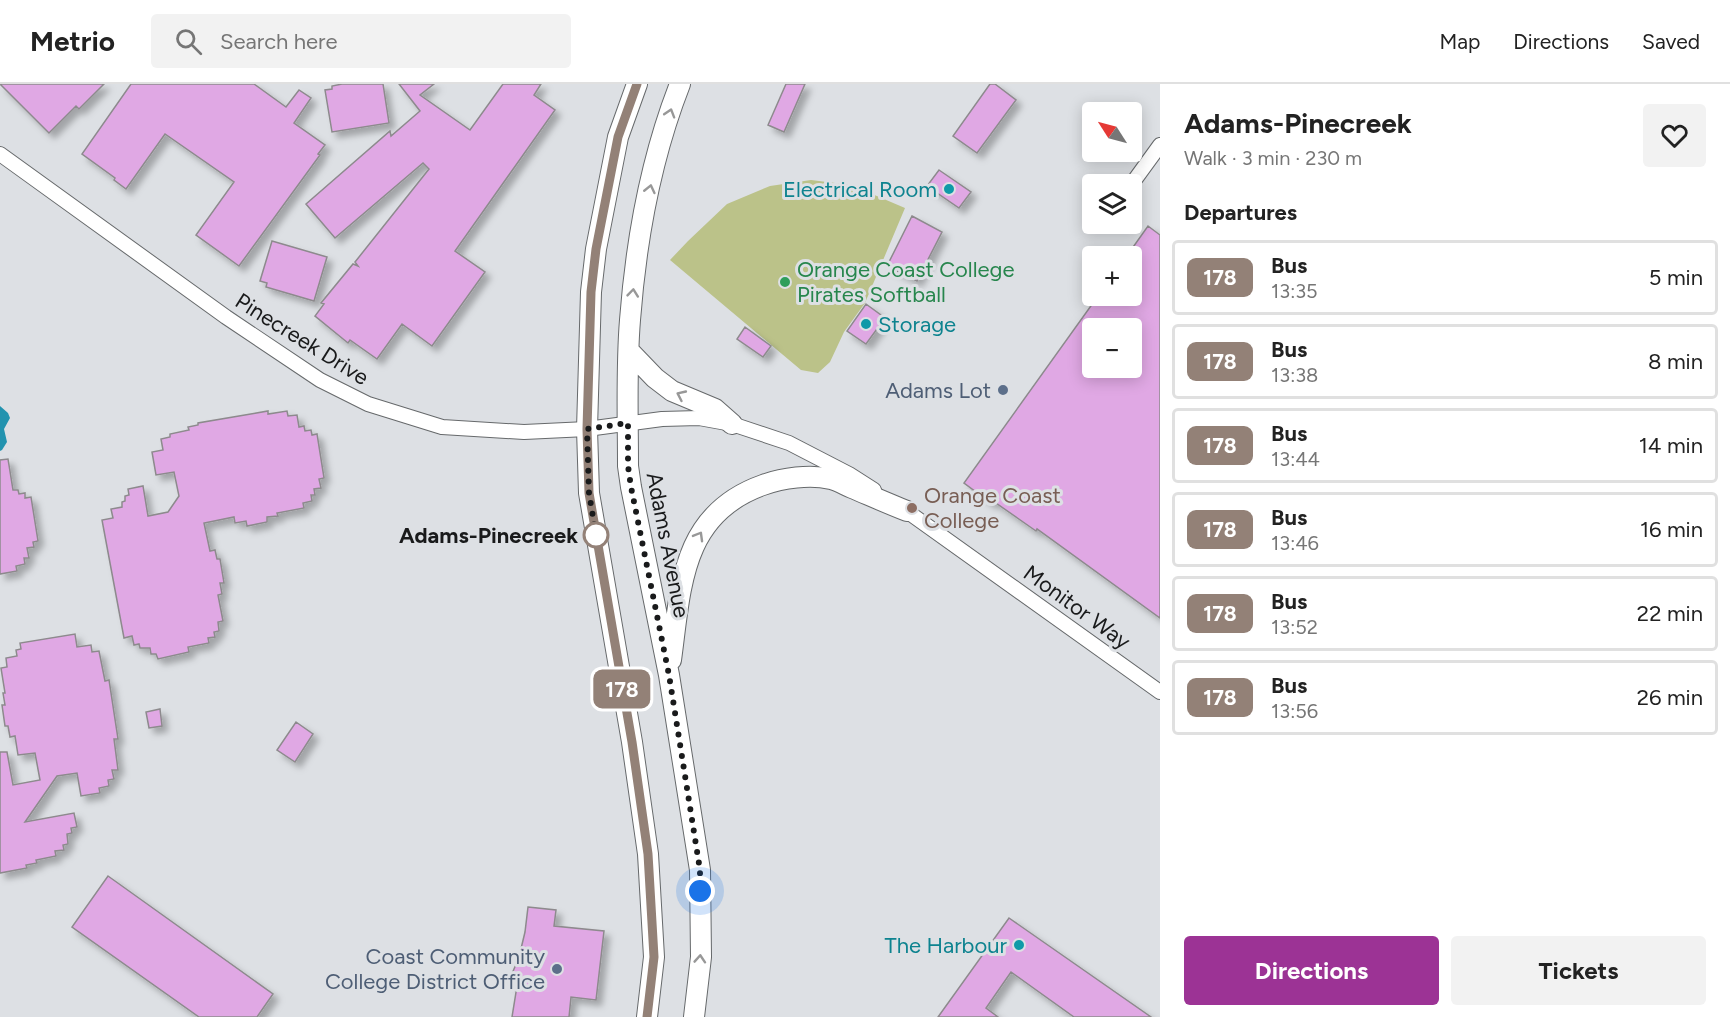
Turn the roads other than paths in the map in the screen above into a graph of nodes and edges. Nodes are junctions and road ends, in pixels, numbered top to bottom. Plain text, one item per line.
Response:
1 (637, 84) edge
2 (680, 84) edge
3 (1160, 145) edge
4 (0, 154) edge
5 (1139, 174) edge
6 (629, 351) junction
7 (628, 423) junction
8 (732, 424) junction
9 (587, 429) junction
10 (908, 511) junction
11 (669, 675) junction
12 (1160, 692) edge
13 (647, 1017) edge
14 (694, 1017) edge

1 - 9 main road
6 -> 2 main road, Adams Avenue
3 - 5 street
4 - 9 street, Pinecreek Drive
6 - 7 main road, Adams Avenue
8 -> 6 main road
7 - 8 street, Pinecreek Drive
7 - 9 street, Pinecreek Drive
7 - 11 main road, Adams Avenue
8 - 10 street, Monitor Way
9 - 13 main road
11 -> 10 main road
10 - 12 street, Monitor Way
14 -> 11 main road, Adams Avenue

